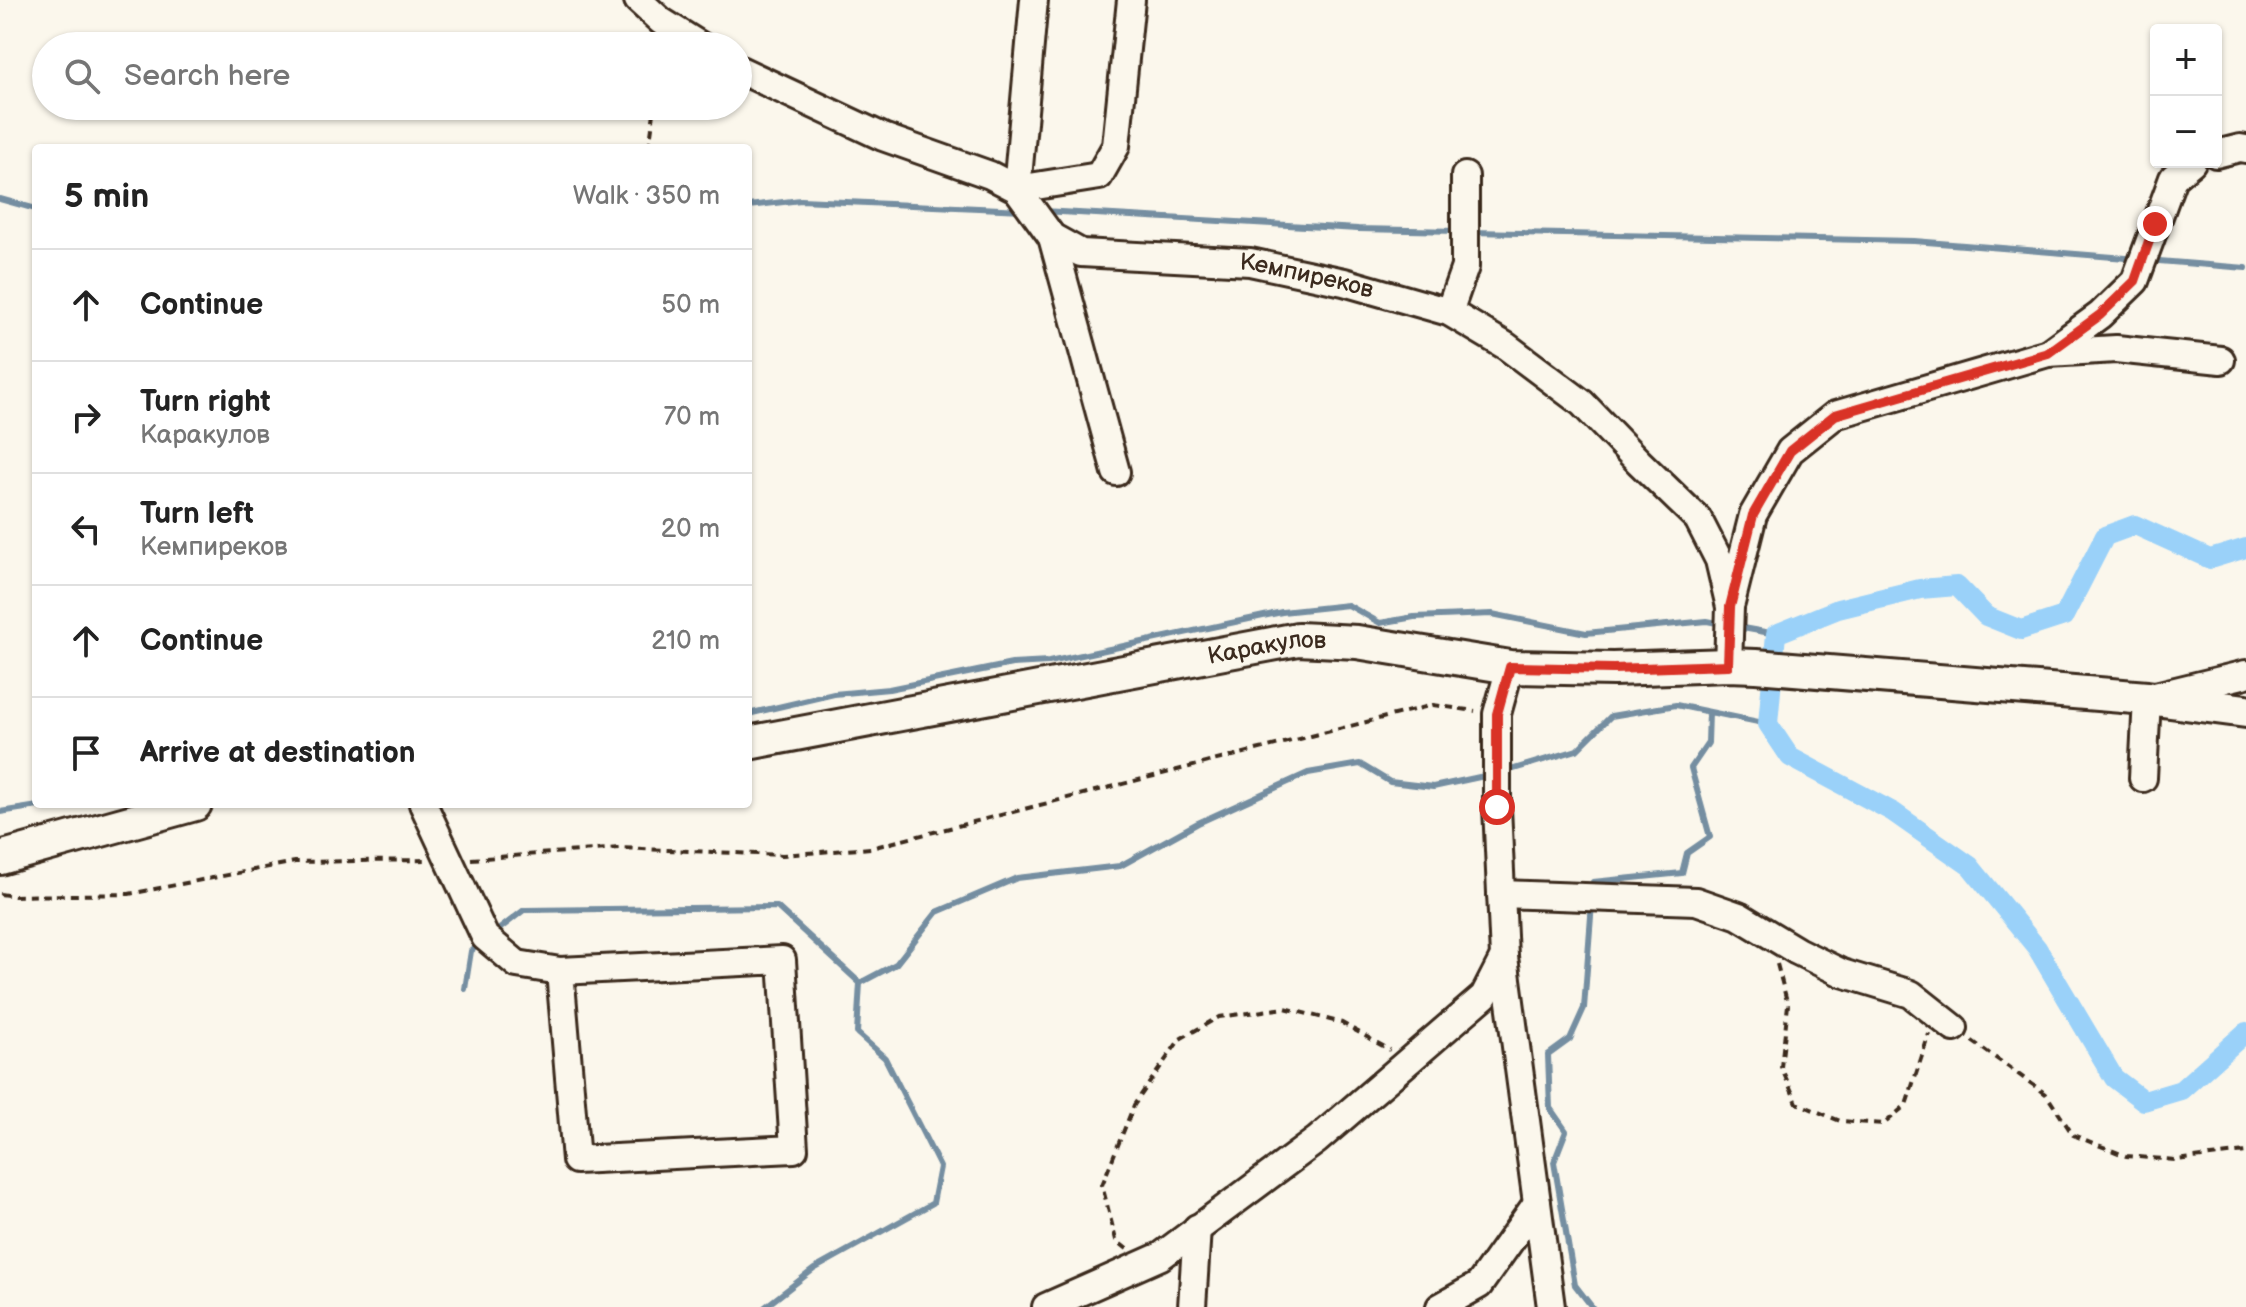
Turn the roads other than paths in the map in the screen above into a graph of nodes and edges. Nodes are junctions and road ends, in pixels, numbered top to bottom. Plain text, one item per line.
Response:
1 (638, 0) edge
2 (1034, 0) edge
3 (1131, 0) edge
4 (679, 32) edge
5 (752, 76) edge
6 (2246, 149) edge
7 (2222, 152) edge
8 (2185, 168) edge
9 (1465, 176) dead end
10 (1020, 193) junction
11 (1048, 231) junction
12 (1449, 312) junction
13 (2048, 353) junction
14 (2221, 360) dead end
15 (1116, 472) dead end
16 (1730, 607) junction
17 (1742, 665) junction
18 (1510, 667) junction
19 (2246, 674) edge
20 (2147, 698) junction
21 (2246, 711) edge
22 (752, 742) edge
23 (2143, 778) dead end
24 (181, 808) edge
25 (425, 808) edge
26 (0, 858) edge
27 (1501, 894) junction
28 (1504, 957) junction
29 (560, 971) junction
30 (1945, 1021) road end
31 (1537, 1203) junction
32 (1197, 1228) junction
33 (1046, 1307) edge
34 (1192, 1307) edge
35 (1440, 1307) edge
36 (1551, 1307) edge

1 - 4 street
2 - 10 street
3 - 10 street
5 - 10 street
6 - 7 street
8 - 13 street
9 - 12 street
10 - 11 street
11 - 12 street, Кемпиреков
11 - 15 street
12 - 16 street, Кемпиреков
13 - 14 street
13 - 16 street
16 - 17 street, Кемпиреков
17 - 18 main road, Каракулов
17 - 20 main road, Каракулов
18 - 22 main road, Каракулов
18 - 27 street
19 - 20 street
20 - 21 main road, Каракулов
20 - 23 street
24 - 26 main road
25 - 29 street
27 - 28 street
27 - 30 street
28 - 31 street
28 - 32 street
29 - 29 street
31 - 35 street
31 - 36 street
32 - 33 street
32 - 34 street

